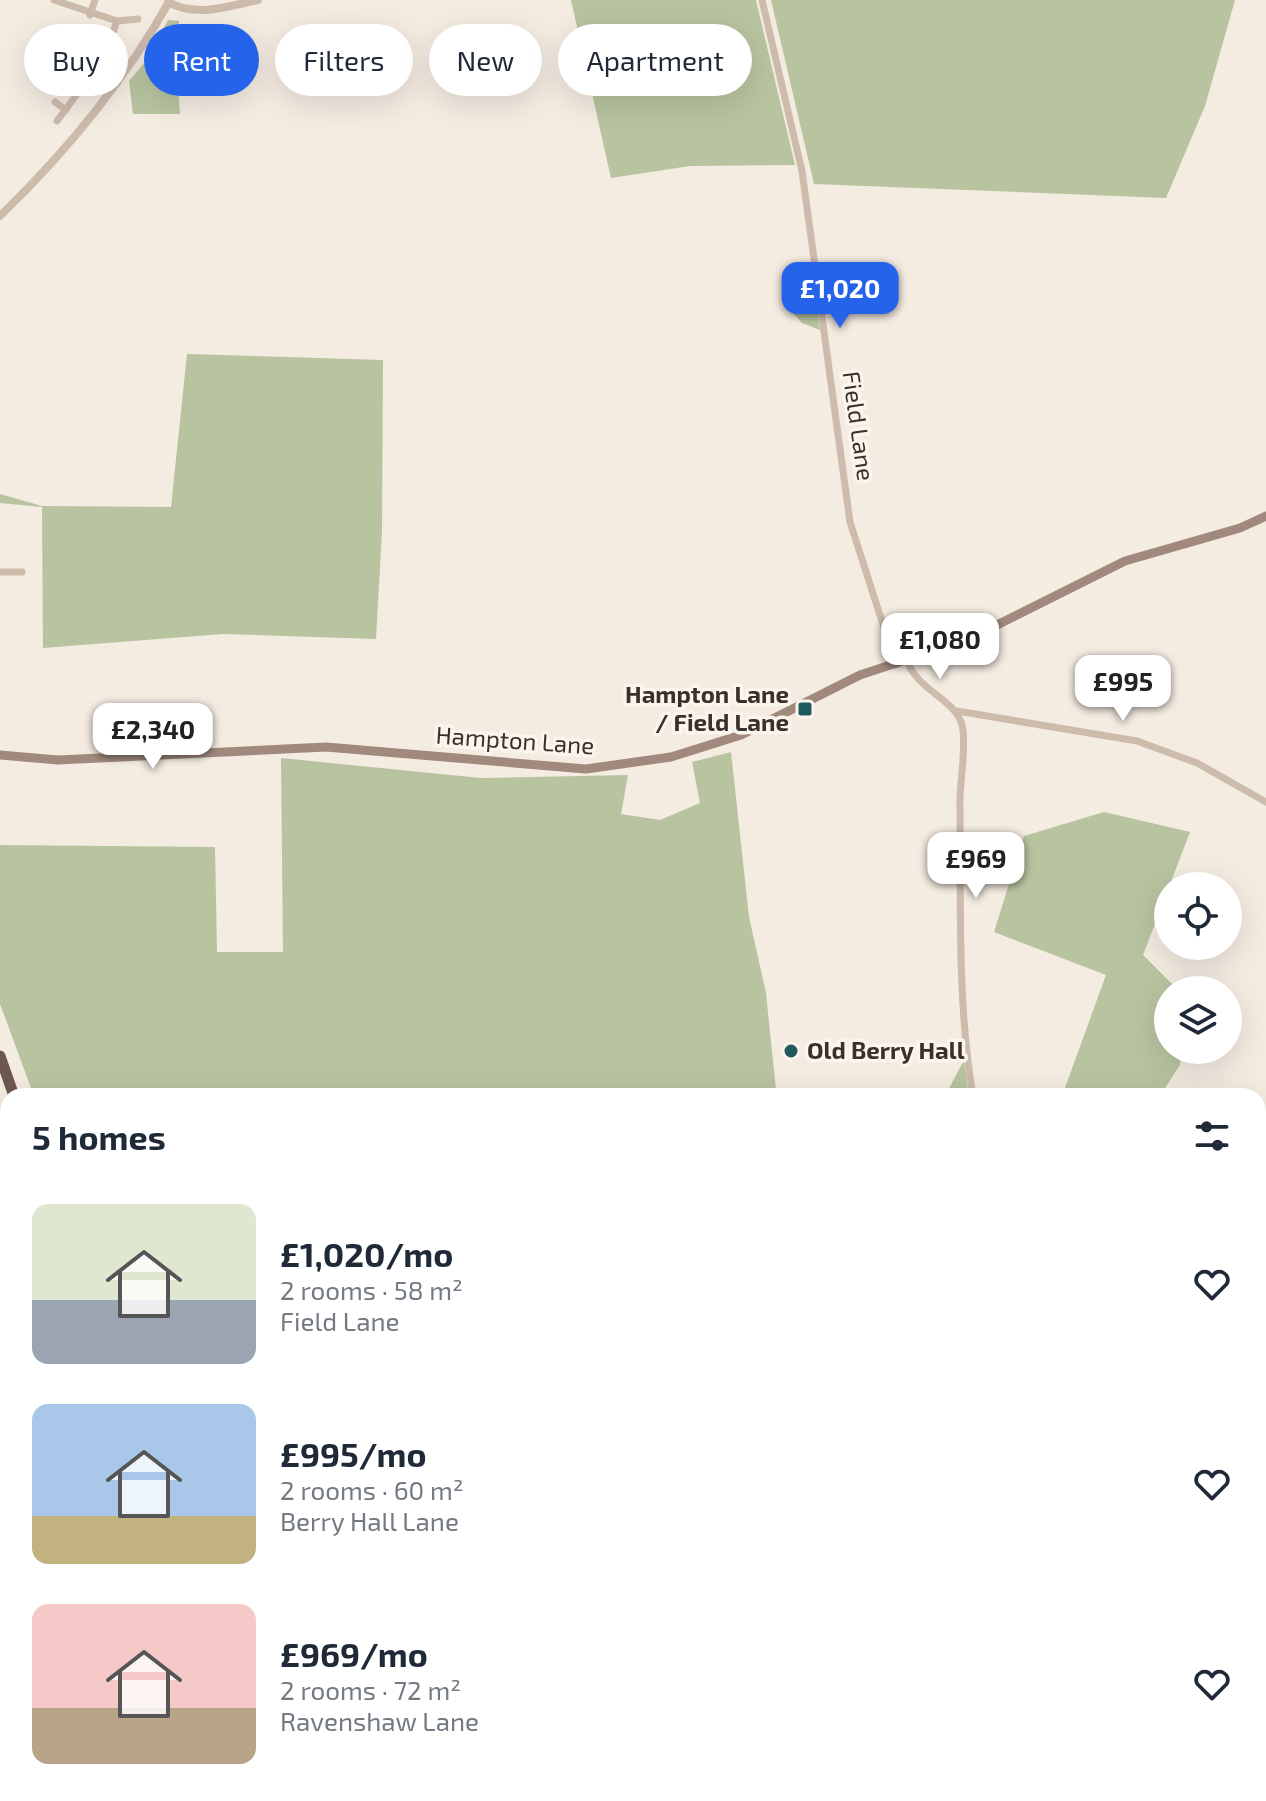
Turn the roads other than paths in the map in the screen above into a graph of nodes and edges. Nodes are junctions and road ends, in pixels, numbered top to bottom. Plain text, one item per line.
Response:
1 (54, 0) edge
2 (95, 0) edge
3 (258, 0) edge
4 (762, 0) edge
5 (169, 1) edge
6 (90, 15) junction
7 (138, 19) dead end
8 (117, 21) junction
9 (55, 102) dead end
10 (66, 110) junction
11 (57, 121) dead end
12 (0, 216) edge
13 (1266, 516) edge
14 (0, 572) edge
15 (22, 572) dead end
16 (907, 661) junction
17 (896, 665) junction
18 (957, 711) junction
19 (0, 755) edge
20 (1266, 802) edge
21 (0, 1056) edge
22 (11, 1088) edge
23 (972, 1088) edge

1 - 6 street
2 - 6 street
3 - 5 street
4 - 17 street, Field Lane
5 - 12 street
6 - 8 street
7 - 8 street
8 - 10 street
9 - 10 street
10 - 11 street
13 - 16 main road, Hampton Lane
14 - 15 street
16 - 17 main road, Hampton Lane
16 - 18 street
17 - 19 main road, Hampton Lane
18 - 20 street
18 - 23 street
21 - 22 highway

